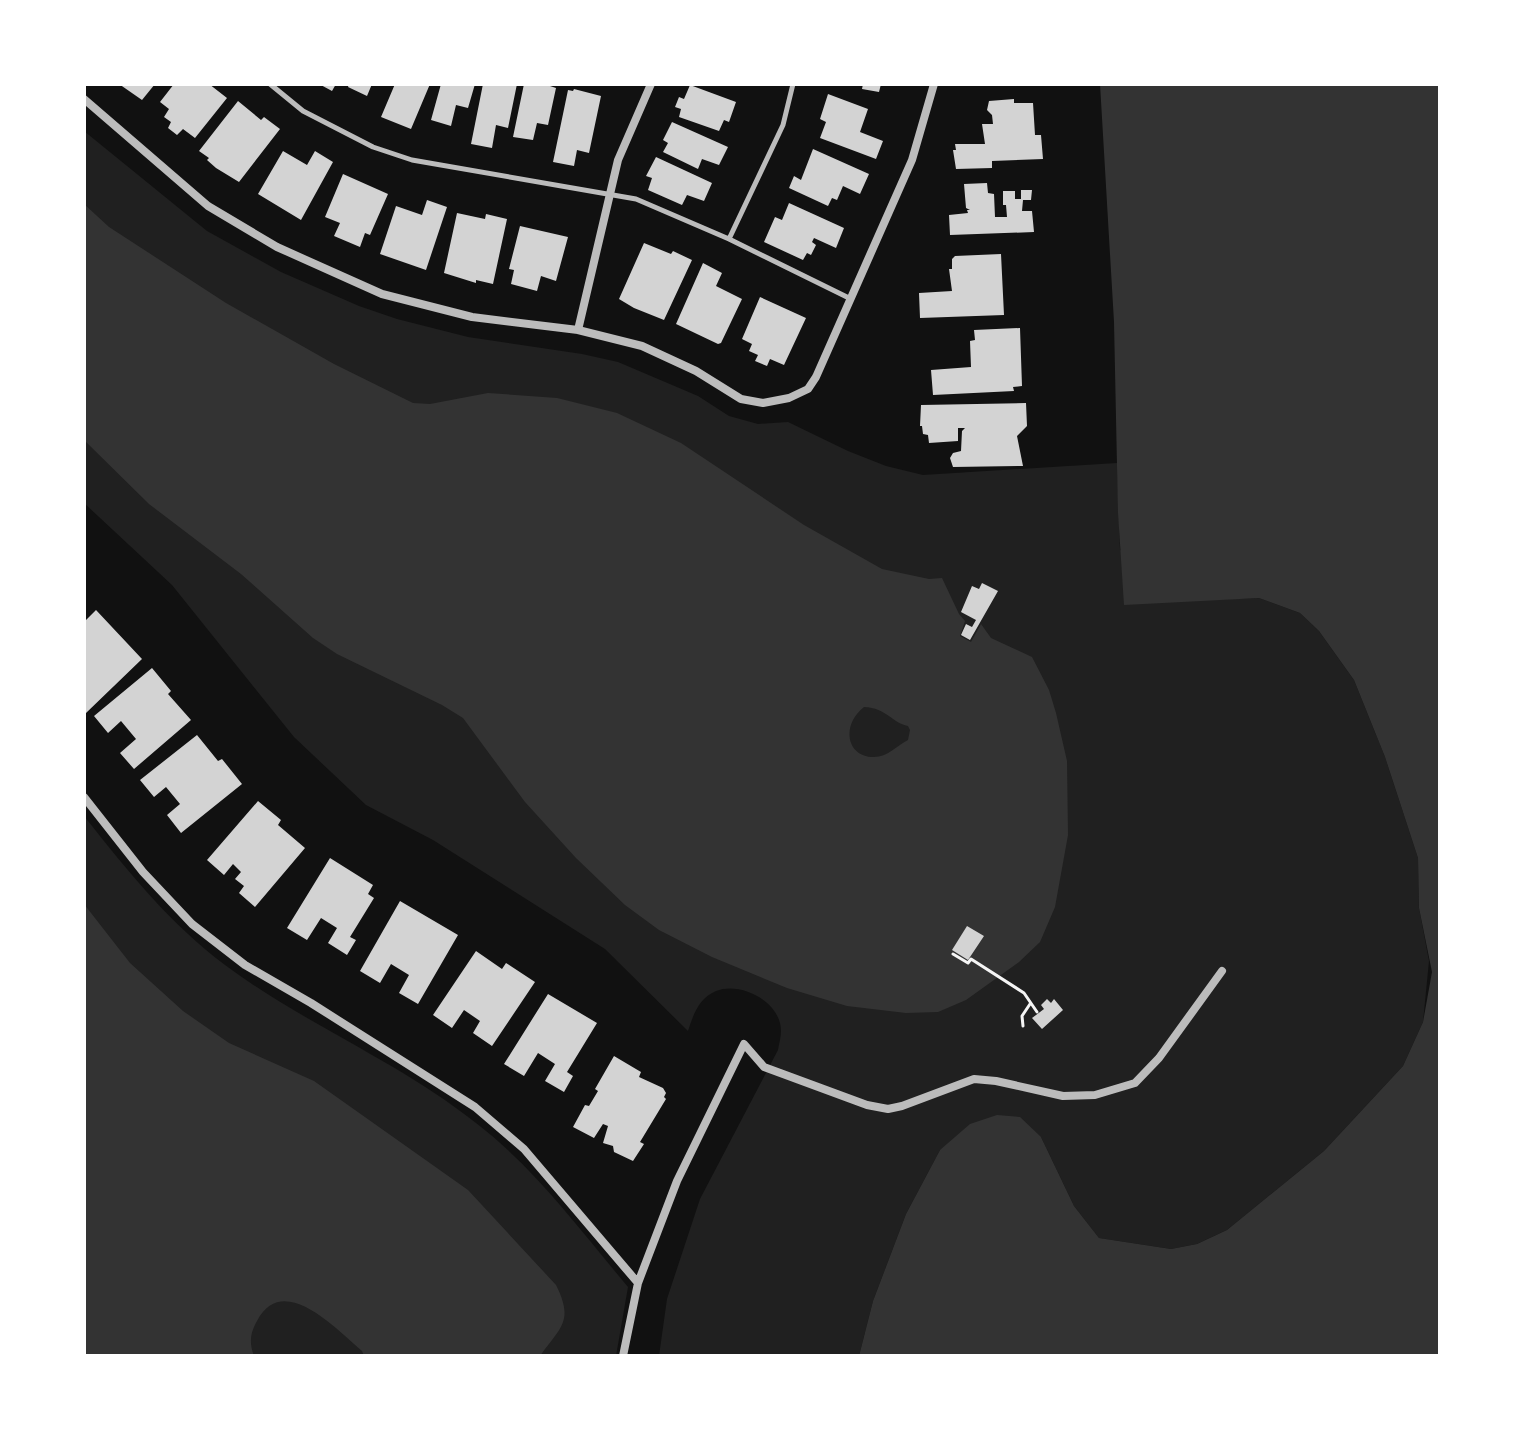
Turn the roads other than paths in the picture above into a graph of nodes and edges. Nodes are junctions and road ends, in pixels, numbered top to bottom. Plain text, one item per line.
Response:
1 (270, 84) edge
2 (651, 84) edge
3 (793, 84) edge
4 (934, 84) edge
5 (84, 99) edge
6 (611, 194) junction
7 (729, 239) junction
8 (851, 299) junction
9 (578, 330) junction
10 (84, 797) edge
11 (1222, 971) dead end
12 (638, 1283) junction
13 (623, 1356) edge

1 - 6 lane
2 - 6 street
3 - 7 lane
4 - 8 street
5 - 9 street
6 - 7 lane
6 - 9 street
7 - 8 lane
8 - 9 street
10 - 12 street
11 - 12 street
12 - 13 street

